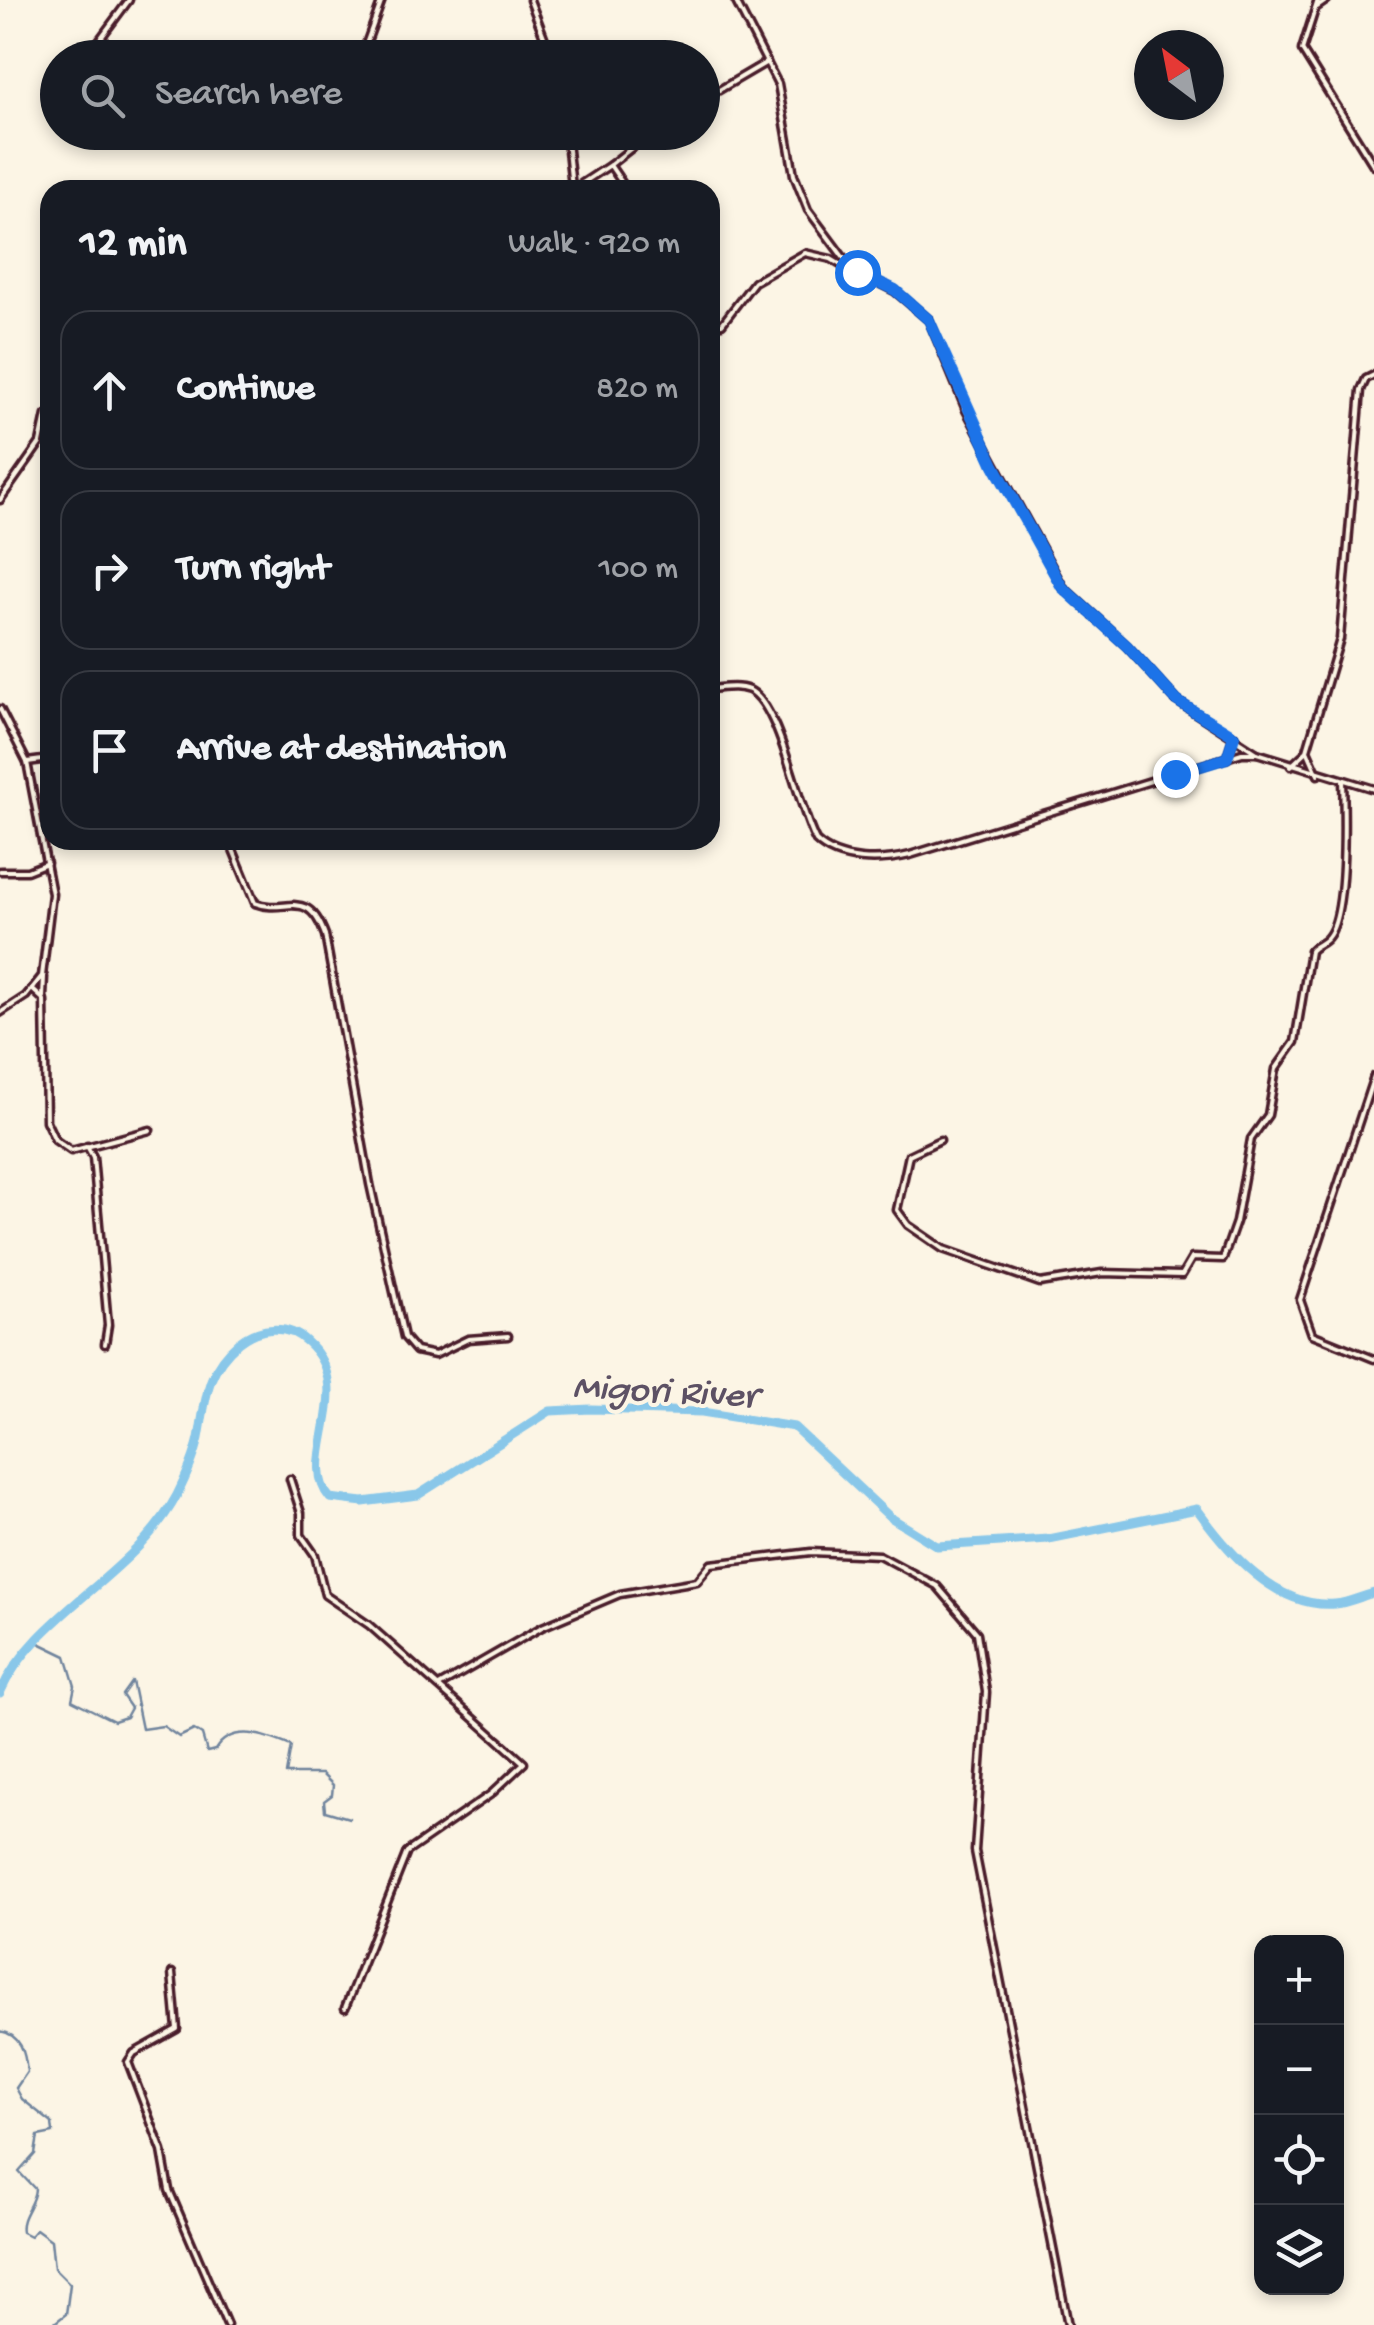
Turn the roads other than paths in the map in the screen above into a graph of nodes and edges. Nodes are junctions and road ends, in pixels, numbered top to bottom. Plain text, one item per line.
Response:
1 (129, 0) edge
2 (382, 0) edge
3 (530, 0) edge
4 (734, 0) edge
5 (1318, 0) edge
6 (1327, 0) edge
7 (1318, 8) junction
8 (99, 40) edge
9 (367, 40) edge
10 (545, 40) edge
11 (767, 62) junction
12 (720, 89) edge
13 (568, 150) edge
14 (629, 150) edge
15 (610, 165) junction
16 (1374, 166) edge
17 (571, 180) edge
18 (587, 180) edge
19 (620, 180) edge
20 (864, 276) junction
21 (720, 324) edge
22 (1374, 375) edge
23 (40, 443) edge
24 (0, 500) edge
25 (720, 689) edge
26 (0, 710) edge
27 (1234, 736) junction
28 (1307, 750) junction
29 (1257, 753) junction
30 (1227, 758) junction
31 (40, 760) edge
32 (26, 762) junction
33 (1291, 766) junction
34 (1318, 775) junction
35 (1343, 780) junction
36 (1374, 789) edge
37 (40, 829) edge
38 (44, 850) edge
39 (233, 850) edge
40 (47, 863) junction
41 (0, 871) edge
42 (43, 974) junction
43 (32, 990) junction
44 (43, 996) junction
45 (0, 1013) edge
46 (1374, 1076) edge
47 (150, 1130) dead end
48 (940, 1140) dead end
49 (88, 1146) junction
50 (508, 1336) dead end
51 (105, 1344) dead end
52 (1374, 1359) edge
53 (290, 1479) dead end
54 (439, 1686) junction
55 (172, 1974) dead end
56 (345, 2008) dead end
57 (227, 2325) edge
58 (1068, 2325) edge

1 - 8 street
2 - 9 street
3 - 10 street
4 - 11 street
5 - 7 street
6 - 7 street
7 - 16 street
11 - 12 street
11 - 20 street
13 - 17 street
14 - 15 street
15 - 18 street
15 - 19 street
20 - 21 street
20 - 27 street
22 - 28 street
23 - 24 street
25 - 30 street
26 - 32 street
27 - 29 street
27 - 30 street
28 - 33 street
28 - 34 street
29 - 30 street
29 - 33 street
31 - 32 street
32 - 37 street
33 - 34 street
34 - 35 street
35 - 36 street
35 - 48 street
38 - 40 street
39 - 50 street
40 - 41 street
40 - 42 street
42 - 43 street
42 - 44 street
43 - 44 street
43 - 45 street
44 - 49 street
46 - 52 street
47 - 49 street
49 - 51 street
53 - 54 street
54 - 56 street
54 - 58 street
55 - 57 street

